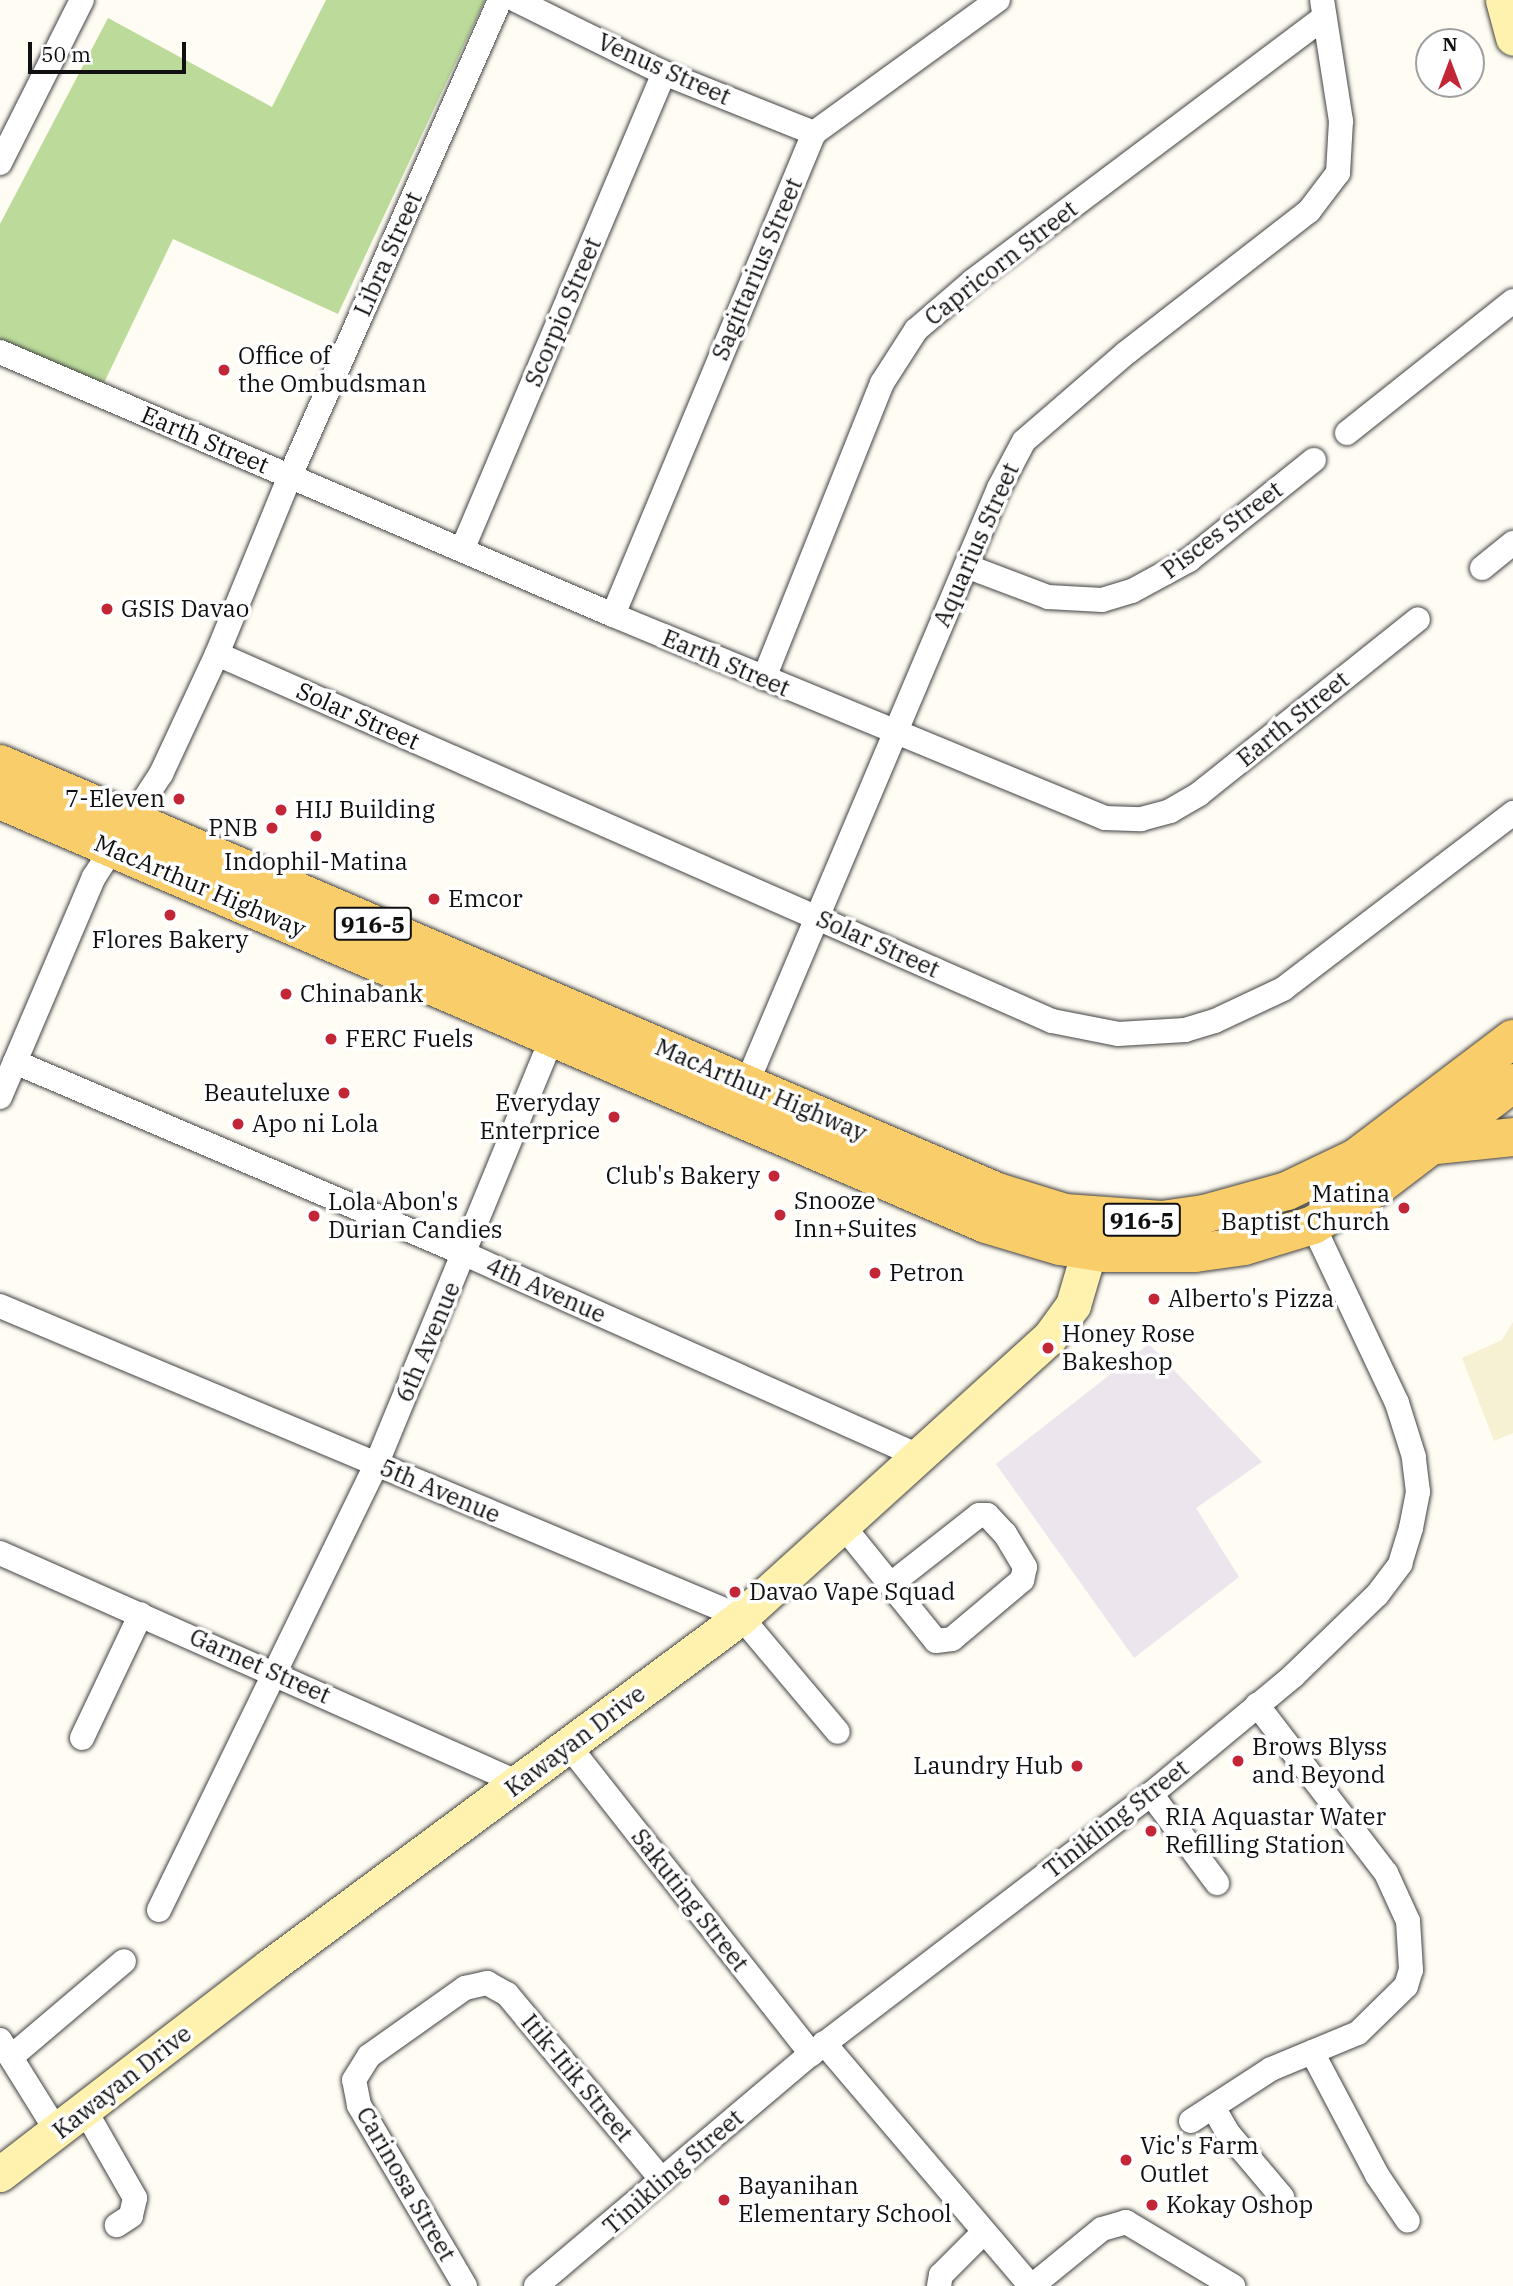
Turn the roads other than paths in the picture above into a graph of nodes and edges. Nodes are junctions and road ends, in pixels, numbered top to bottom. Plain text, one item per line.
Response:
1 (82, 0) edge
2 (500, 0) edge
3 (516, 0) edge
4 (998, 0) edge
5 (1503, 0) edge
6 (1323, 8) edge
7 (1513, 37) edge
8 (664, 73) junction
9 (814, 133) junction
10 (0, 163) edge
11 (1513, 301) edge
12 (0, 352) edge
13 (1348, 433) dead end
14 (1314, 460) dead end
15 (290, 476) junction
16 (1513, 543) edge
17 (462, 550) junction
18 (966, 566) junction
19 (1482, 568) dead end
20 (613, 615) junction
21 (1418, 619) dead end
22 (217, 654) junction
23 (764, 678) junction
24 (896, 733) junction
25 (0, 764) edge
26 (0, 800) edge
27 (1513, 813) edge
28 (123, 835) junction
29 (819, 918) junction
30 (558, 1022) junction
31 (1513, 1040) edge
32 (15, 1062) junction
33 (1513, 1083) edge
34 (0, 1097) edge
35 (739, 1100) junction
36 (1513, 1137) edge
37 (1433, 1145) junction
38 (1313, 1225) junction
39 (1089, 1251) junction
40 (465, 1254) junction
41 (0, 1306) edge
42 (921, 1457) junction
43 (376, 1465) junction
44 (844, 1527) junction
45 (0, 1553) edge
46 (891, 1584) junction
47 (141, 1614) junction
48 (741, 1617) junction
49 (276, 1672) junction
50 (1256, 1705) junction
51 (838, 1732) dead end
52 (82, 1738) dead end
53 (569, 1746) junction
54 (519, 1783) junction
55 (1151, 1794) junction
56 (1217, 1883) dead end
57 (159, 1910) dead end
58 (124, 1961) dead end
59 (5, 2048) edge
60 (817, 2049) junction
61 (1312, 2052) junction
62 (354, 2080) joint
63 (1213, 2107) junction
64 (86, 2112) junction
65 (1191, 2121) dead end
66 (58, 2133) junction
67 (0, 2175) edge
68 (662, 2180) junction
69 (1282, 2197) dead end
70 (1408, 2221) dead end
71 (117, 2225) dead end
72 (984, 2234) junction
73 (466, 2286) edge
74 (536, 2286) edge
75 (939, 2286) edge
76 (1032, 2286) edge
77 (1233, 2286) edge

1 - 10 street
2 - 15 street, Libra Street
3 - 8 street, Venus Street
4 - 9 street
5 - 7 street
6 - 18 street, Aquarius Street
6 - 23 street, Capricorn Street
8 - 9 street, Venus Street
8 - 17 street, Scorpio Street
9 - 20 street, Sagittarius Street
11 - 13 street
12 - 15 street, Earth Street
14 - 18 street, Pisces Street
15 - 17 street, Earth Street
15 - 22 street, Libra Street
16 - 19 street
17 - 20 street, Earth Street
18 - 24 street, Aquarius Street
20 - 23 street, Earth Street
21 - 24 street, Earth Street
22 - 28 street, Libra Street
22 - 29 street, Solar Street
23 - 24 street, Earth Street
24 - 29 street, Aquarius Street
25 - 28 main road, MacArthur Highway / 916-5
26 - 28 main road, MacArthur Highway / 916-5
27 - 29 street, Solar Street
28 - 30 main road, MacArthur Highway / 916-5
28 - 32 street, Libra Street
29 - 35 street, Aquarius Street
30 - 35 main road, MacArthur Highway / 916-5
30 - 40 street, 6th Avenue
31 - 35 main road, MacArthur Highway / 916-5
32 - 34 street, Libra Street
32 - 40 street, 4th Avenue
33 - 37 main road, MacArthur Highway / 916-5
35 - 39 main road, MacArthur Highway / 916-5
36 - 37 main road
37 - 38 main road, MacArthur Highway / 916-5
38 - 39 main road, MacArthur Highway / 916-5
38 - 50 street, Tinikling Street
39 - 42 street, Kawayan Drive
40 - 42 street, 4th Avenue
40 - 43 street, 6th Avenue
41 - 43 street, 5th Avenue
42 - 44 street, Kawayan Drive
43 - 48 street, 5th Avenue
43 - 49 street, 6th Avenue
44 - 46 street
44 - 48 street, Kawayan Drive
45 - 47 street, Garnet Street
46 - 46 street
47 - 49 street, Garnet Street
47 - 52 street
48 - 51 street, 5th Avenue
48 - 53 street, Kawayan Drive
49 - 54 street, Garnet Street
49 - 57 street, 6th Avenue
50 - 55 street, Tinikling Street
50 - 61 street
53 - 54 street, Kawayan Drive
53 - 60 street, Sakuting Street
54 - 64 street, Kawayan Drive
55 - 56 street
55 - 60 street, Tinikling Street
58 - 59 street
59 - 66 street
60 - 68 street, Tinikling Street
60 - 72 street, Sakuting Street
61 - 63 street
61 - 70 street
62 - 68 street, Itik-Itik Street
62 - 73 street, Carinosa Street
63 - 65 street
63 - 69 street
64 - 66 street, Kawayan Drive
64 - 71 street
66 - 67 street, Kawayan Drive
68 - 74 street, Tinikling Street
72 - 75 street
72 - 76 street, Sakuting Street
76 - 77 street

